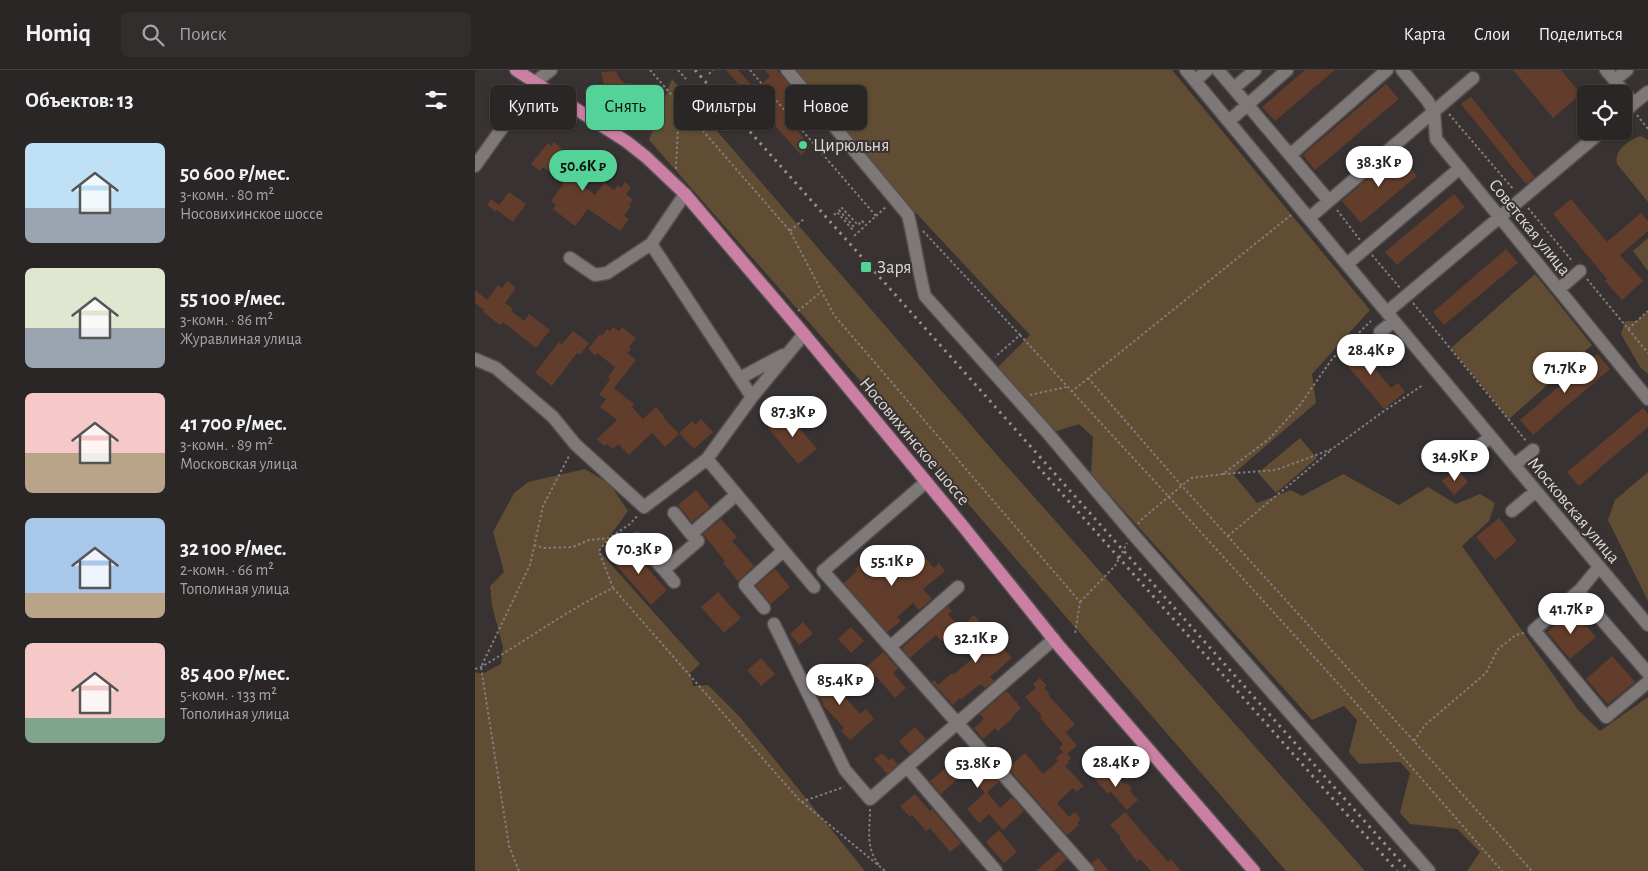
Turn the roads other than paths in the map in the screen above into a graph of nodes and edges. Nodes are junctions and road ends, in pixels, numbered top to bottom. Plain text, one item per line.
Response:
1 (516, 70) edge
2 (551, 70) edge
3 (787, 70) edge
4 (1186, 70) edge
5 (1207, 70) edge
6 (1218, 70) edge
7 (1255, 70) edge
8 (1287, 70) edge
9 (1402, 70) edge
10 (1606, 70) edge
11 (1627, 70) edge
12 (1383, 71) edge
13 (1473, 78) dead end
14 (1615, 80) junction
15 (1195, 81) junction
16 (535, 82) junction
17 (1619, 85) edge
18 (1233, 88) junction
19 (1648, 92) edge
20 (1247, 104) junction
21 (1632, 105) edge
22 (1434, 111) junction
23 (1229, 121) junction
24 (1591, 140) edge
25 (1290, 155) junction
26 (475, 166) edge
27 (1460, 168) junction
28 (685, 194) junction
29 (1329, 200) junction
30 (1304, 213) junction
31 (1499, 217) junction
32 (651, 244) junction
33 (570, 258) dead end
34 (1347, 264) junction
35 (1580, 271) dead end
36 (1559, 289) junction
37 (1390, 317) junction
38 (1380, 332) dead end
39 (804, 334) junction
40 (790, 351) junction
41 (475, 358) edge
42 (740, 378) junction
43 (752, 397) junction
44 (1648, 398) edge
45 (1490, 436) junction
46 (1533, 450) road end
47 (1465, 458) dead end
48 (707, 459) junction
49 (1514, 465) junction
50 (926, 482) junction
51 (1536, 491) junction
52 (736, 495) junction
53 (1512, 511) dead end
54 (674, 513) dead end
55 (691, 534) junction
56 (637, 540) dead end
57 (783, 551) junction
58 (1599, 567) junction
59 (663, 570) junction
60 (674, 582) dead end
61 (814, 587) dead end
62 (957, 587) dead end
63 (1579, 590) junction
64 (764, 608) dead end
65 (774, 624) dead end
66 (1648, 625) edge
67 (1054, 640) junction
68 (890, 647) junction
69 (1648, 673) edge
70 (1648, 682) edge
71 (957, 723) junction
72 (907, 767) junction
73 (996, 871) edge
74 (1088, 871) edge
75 (1254, 871) edge
76 (1429, 871) edge

1 - 16 main road, Носовихинское шоссе
2 - 16 street
3 - 76 street
4 - 15 street, Московская улица
5 - 15 street
6 - 18 street
7 - 18 street
8 - 20 street
9 - 22 street
10 - 14 street
11 - 14 street
12 - 25 street
13 - 22 street
14 - 17 street
15 - 23 street, Московская улица
16 - 26 street
16 - 28 main road, Носовихинское шоссе
18 - 20 street
19 - 21 street
20 - 23 street
20 - 25 street
22 - 27 street, Советская улица
22 - 29 street
23 - 30 street, Московская улица
24 - 31 street
25 - 29 street
27 - 31 street, Советская улица
27 - 34 street
28 - 32 street
28 - 39 main road, Носовихинское шоссе
29 - 30 street
30 - 34 street, Московская улица
31 - 36 street, Советская улица
31 - 37 street
32 - 33 street
32 - 42 street
34 - 37 street, Московская улица
35 - 36 street
36 - 44 street, Советская улица
37 - 38 street
37 - 45 street, Московская улица
39 - 40 street
39 - 50 main road, Носовихинское шоссе
40 - 42 street
40 - 43 street
41 - 48 street
42 - 43 street
43 - 48 street
45 - 47 street
45 - 49 street, Московская улица
46 - 49 street
48 - 52 street
49 - 51 street, Московская улица
50 - 67 main road, Носовихинское шоссе
50 - 68 street
51 - 53 street
51 - 58 street, Московская улица
52 - 55 street
52 - 57 street
54 - 55 street
55 - 59 street
56 - 59 street
57 - 61 street
57 - 64 street
58 - 63 street
58 - 66 street, Московская улица
59 - 60 street
62 - 68 street
63 - 69 street
63 - 70 street
65 - 72 street
67 - 71 street
67 - 75 main road, Носовихинское шоссе
68 - 71 street
71 - 72 street
71 - 74 street
72 - 73 street

